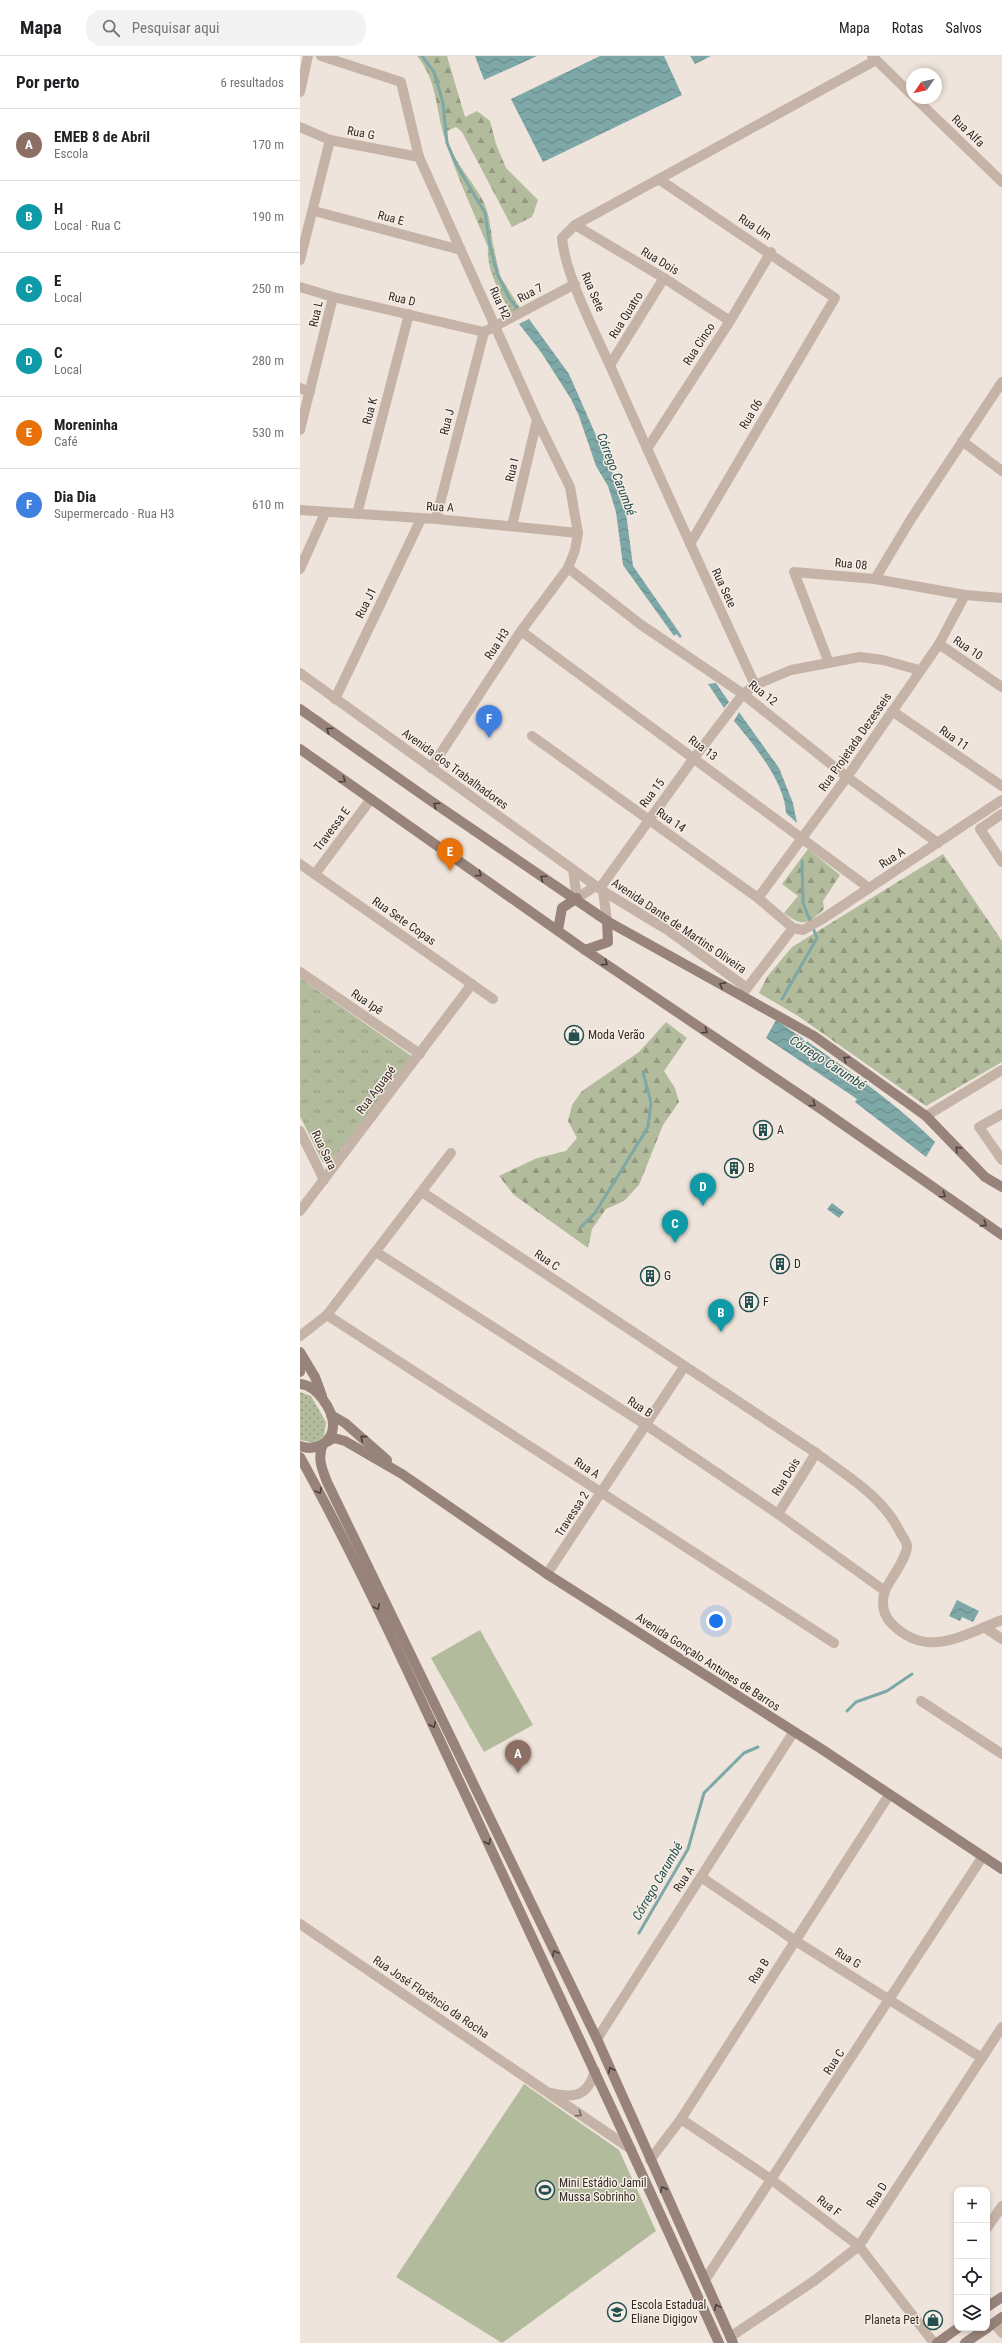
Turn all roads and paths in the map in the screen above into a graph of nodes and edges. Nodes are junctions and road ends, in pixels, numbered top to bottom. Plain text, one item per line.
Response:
1 (308, 56) edge
2 (321, 56) edge
3 (874, 58) edge
4 (906, 89) edge
5 (300, 92) edge
6 (921, 104) edge
7 (300, 127) edge
8 (330, 140) junction
9 (419, 157) junction
10 (660, 180) junction
11 (1002, 182) edge
12 (314, 211) junction
13 (575, 225) junction
14 (461, 250) junction
15 (771, 252) junction
16 (300, 260) edge
17 (664, 278) junction
18 (575, 284) junction
19 (300, 287) edge
20 (333, 297) junction
21 (835, 298) joint
22 (409, 314) junction
23 (730, 321) junction
24 (496, 325) junction
25 (484, 332) junction
26 (610, 365) junction
27 (1002, 382) edge
28 (300, 388) edge
29 (310, 392) junction
30 (537, 420) junction
31 (300, 430) edge
32 (962, 441) junction
33 (647, 449) junction
34 (1002, 471) edge
35 (300, 510) edge
36 (325, 513) junction
37 (357, 514) junction
38 (421, 519) junction
39 (436, 519) junction
40 (512, 526) junction
41 (578, 533) junction
42 (690, 544) junction
43 (568, 568) junction
44 (300, 569) edge
45 (875, 579) junction
46 (965, 595) junction
47 (1002, 598) edge
48 (521, 631) junction
49 (938, 644) junction
50 (829, 663) junction
51 (919, 670) junction
52 (300, 674) edge
53 (755, 685) junction
54 (1002, 687) edge
55 (743, 694) junction
56 (335, 698) junction
57 (300, 709) edge
58 (892, 711) junction
59 (532, 736) dead end
60 (300, 749) edge
61 (694, 758) junction
62 (431, 768) junction
63 (847, 776) junction
64 (1002, 786) edge
65 (371, 799) junction
66 (1002, 800) edge
67 (1002, 814) edge
68 (648, 820) junction
69 (803, 838) junction
70 (938, 843) junction
71 (1002, 862) edge
72 (300, 864) edge
73 (574, 870) junction
74 (314, 874) junction
75 (600, 888) junction
76 (869, 888) junction
77 (576, 898) junction
78 (758, 898) junction
79 (607, 921) junction
80 (798, 929) junction
81 (558, 930) junction
82 (585, 950) junction
83 (300, 972) edge
84 (472, 984) junction
85 (744, 992) junction
86 (493, 999) dead end
87 (420, 1054) junction
88 (1002, 1070) edge
89 (1002, 1114) edge
90 (926, 1116) junction
91 (300, 1131) edge
92 (451, 1153) dead end
93 (1002, 1160) edge
94 (324, 1180) junction
95 (1002, 1187) edge
96 (422, 1192) junction
97 (300, 1212) edge
98 (1002, 1235) edge
99 (376, 1252) junction
100 (327, 1315) junction
101 (300, 1336) edge
102 (300, 1352) edge
103 (300, 1364) edge
104 (684, 1367) junction
105 (300, 1372) edge
106 (300, 1384) edge
107 (323, 1402) junction
108 (331, 1416) junction
109 (646, 1425) junction
110 (324, 1443) junction
111 (300, 1446) edge
112 (816, 1453) junction
113 (300, 1457) edge
114 (402, 1474) junction
115 (601, 1493) junction
116 (778, 1514) junction
117 (547, 1574) junction
118 (885, 1591) junction
119 (1002, 1620) edge
120 (984, 1627) junction
121 (1002, 1639) edge
122 (834, 1643) dead end
123 (921, 1701) dead end
124 (793, 1733) junction
125 (1002, 1754) edge
126 (889, 1795) junction
127 (983, 1856) junction
128 (1002, 1869) edge
129 (701, 1877) junction
130 (300, 1924) edge
131 (794, 1940) junction
132 (891, 1999) junction
133 (1002, 2027) edge
134 (597, 2039) junction
135 (982, 2058) junction
136 (595, 2071) junction
137 (547, 2092) junction
138 (681, 2118) junction
139 (631, 2149) junction
140 (650, 2160) junction
141 (772, 2180) junction
142 (1002, 2206) edge
143 (990, 2224) edge
144 (859, 2246) junction
145 (705, 2280) junction
146 (1002, 2297) edge
147 (990, 2305) edge
148 (993, 2324) edge
149 (954, 2331) edge
150 (1002, 2333) edge
151 (732, 2340) edge
152 (719, 2343) edge
153 (935, 2343) edge
154 (965, 2343) edge

1 - 5 street
2 - 9 street, Rua H2
3 - 4 street
3 - 10 street, Rua Sete
6 - 11 street, Rua Alfa
7 - 8 street, Rua G
8 - 9 street, Rua G
8 - 12 street
9 - 14 street, Rua H2
10 - 13 street, Rua Sete
10 - 15 street, Rua Um
12 - 14 street, Rua E
12 - 16 street
13 - 17 street, Rua Dois
13 - 18 street, Rua Sete
14 - 24 street, Rua H2
15 - 21 street, Rua Um
15 - 23 street, Rua Cinco
17 - 23 street, Rua Dois
17 - 26 street, Rua Quatro
18 - 24 street, Rua 7
18 - 26 street, Rua Sete
19 - 20 street, Rua D
20 - 22 street, Rua D
20 - 29 street, Rua L
21 - 42 street, Rua 06
22 - 25 street, Rua D
22 - 37 street, Rua K
23 - 33 street, Rua Cinco
24 - 25 street
24 - 30 street, Rua H2
25 - 39 street, Rua J
26 - 33 street, Rua Sete
27 - 32 street
28 - 29 street
29 - 31 street, Rua L
30 - 40 street, Rua I
30 - 41 street, Rua H2
32 - 34 street
32 - 45 street
33 - 42 street, Rua Sete
35 - 36 street, Rua A
36 - 37 street, Rua A
36 - 44 street
37 - 38 street, Rua A
38 - 39 street, Rua A
38 - 56 street, Rua J1
39 - 40 street, Rua A
40 - 41 street, Rua A
41 - 43 street, Rua H3
42 - 53 street, Rua Sete
43 - 48 street, Rua H3
43 - 55 street, Rua 12
45 - 46 street, Rua 08
45 - 50 street, Rua 08
46 - 47 street, Rua 08
46 - 49 street, Rua Projetada Dezesseis
48 - 61 street, Rua 13
48 - 62 street, Rua H3
49 - 51 street, Rua Projetada Dezesseis
49 - 54 street, Rua 10
50 - 51 street
50 - 53 street
51 - 58 street, Rua Projetada Dezesseis
52 - 56 street, Avenida dos Trabalhadores
53 - 55 street
55 - 61 street, Rua 15
55 - 63 street, Rua 12
56 - 62 street, Avenida dos Trabalhadores
77 -> 57 main road
58 - 63 street, Rua Projetada Dezesseis
58 - 64 street, Rua 11
59 - 68 street, Rua 14
60 -> 65 main road
61 - 68 street, Rua 15
61 - 69 street, Rua 13
62 - 73 street, Avenida dos Trabalhadores
63 - 69 street, Rua Projetada Dezesseis
63 - 70 street, Rua 12
65 - 74 street, Travessa E
65 -> 81 main road
66 - 70 street, Rua A
67 - 71 street
68 - 75 street, Rua 15
68 - 78 street, Rua 14
69 - 76 street, Rua 13
69 - 78 street, Rua Projetada Dezesseis
70 - 76 street, Rua A
72 - 74 street, Rua Sete Copas
73 - 75 street, Avenida dos Trabalhadores
73 - 77 street
74 - 84 street, Rua Sete Copas
75 - 77 street, Rua 15
75 - 79 street
75 - 85 street, Avenida Dante de Martins Oliveira
76 - 80 street, Rua A
77 - 79 main road
77 - 81 main road
78 - 80 street, Rua 14
79 - 82 main road
85 -> 79 main road
80 - 85 street
81 - 82 main road
82 -> 98 main road
83 - 87 street, Rua Ipê
84 - 86 street, Rua Sete Copas
84 - 87 street, Rua Aguapé
90 -> 85 main road
87 - 94 street, Rua Aguapé
88 - 90 street
89 - 93 street
95 -> 90 main road
91 - 94 street, Rua Sara
92 - 96 street
94 - 97 street, Rua Aguapé
96 - 99 street
96 - 104 street, Rua C
99 - 100 street
99 - 109 street, Rua B
100 - 101 street
100 - 115 street, Rua A
102 - 107 main road
103 - 105 main road
104 - 109 street, Travessa 2
104 - 112 street, Rua C
106 - 107 main road
107 - 108 main road
108 - 110 main road
114 -> 108 main road, Avenida Gonçalo Antunes de Barros
109 - 115 street, Travessa 2
109 - 116 street, Rua B
110 - 111 main road, Avenida Gonçalo Antunes de Barros
110 - 114 main road, Avenida Gonçalo Antunes de Barros
134 -> 110 main road
112 - 116 street, Rua Dois
112 - 118 street, Rua C
113 -> 136 main road
114 - 117 main road, Avenida Gonçalo Antunes de Barros
115 - 117 street, Travessa 2
115 - 122 street, Rua A
116 - 118 street, Rua B
117 - 124 main road, Avenida Gonçalo Antunes de Barros
118 - 120 street
119 - 120 street
120 - 121 street
123 - 125 street
124 - 126 main road, Avenida Gonçalo Antunes de Barros
124 - 129 street, Rua A
126 - 127 main road, Avenida Gonçalo Antunes de Barros
126 - 131 street, Rua B
127 - 128 main road, Avenida Gonçalo Antunes de Barros
127 - 132 street, Rua C
129 - 131 street, Rua G
129 - 134 street, Rua A
130 - 137 street, Rua José Florêncio da Rocha
131 - 132 street, Rua G
131 - 138 street, Rua B
132 - 135 street, Rua G
132 - 141 street, Rua C
133 - 135 street, Rua D
140 -> 134 main road
135 - 144 street, Rua D
136 - 137 street, Rua José Florêncio da Rocha
136 - 139 main road
137 -> 139 street, Rua José Florêncio da Rocha
138 - 140 street, Rua B
138 - 141 street, Rua F
139 - 152 main road
145 -> 140 main road
141 - 144 street, Rua F
141 - 145 street, Rua C
142 - 143 street
144 - 151 street, Rua D
144 - 153 street, Rua F
151 -> 145 main road
146 - 147 main road
148 - 150 street
148 - 154 main road
149 - 153 main road

